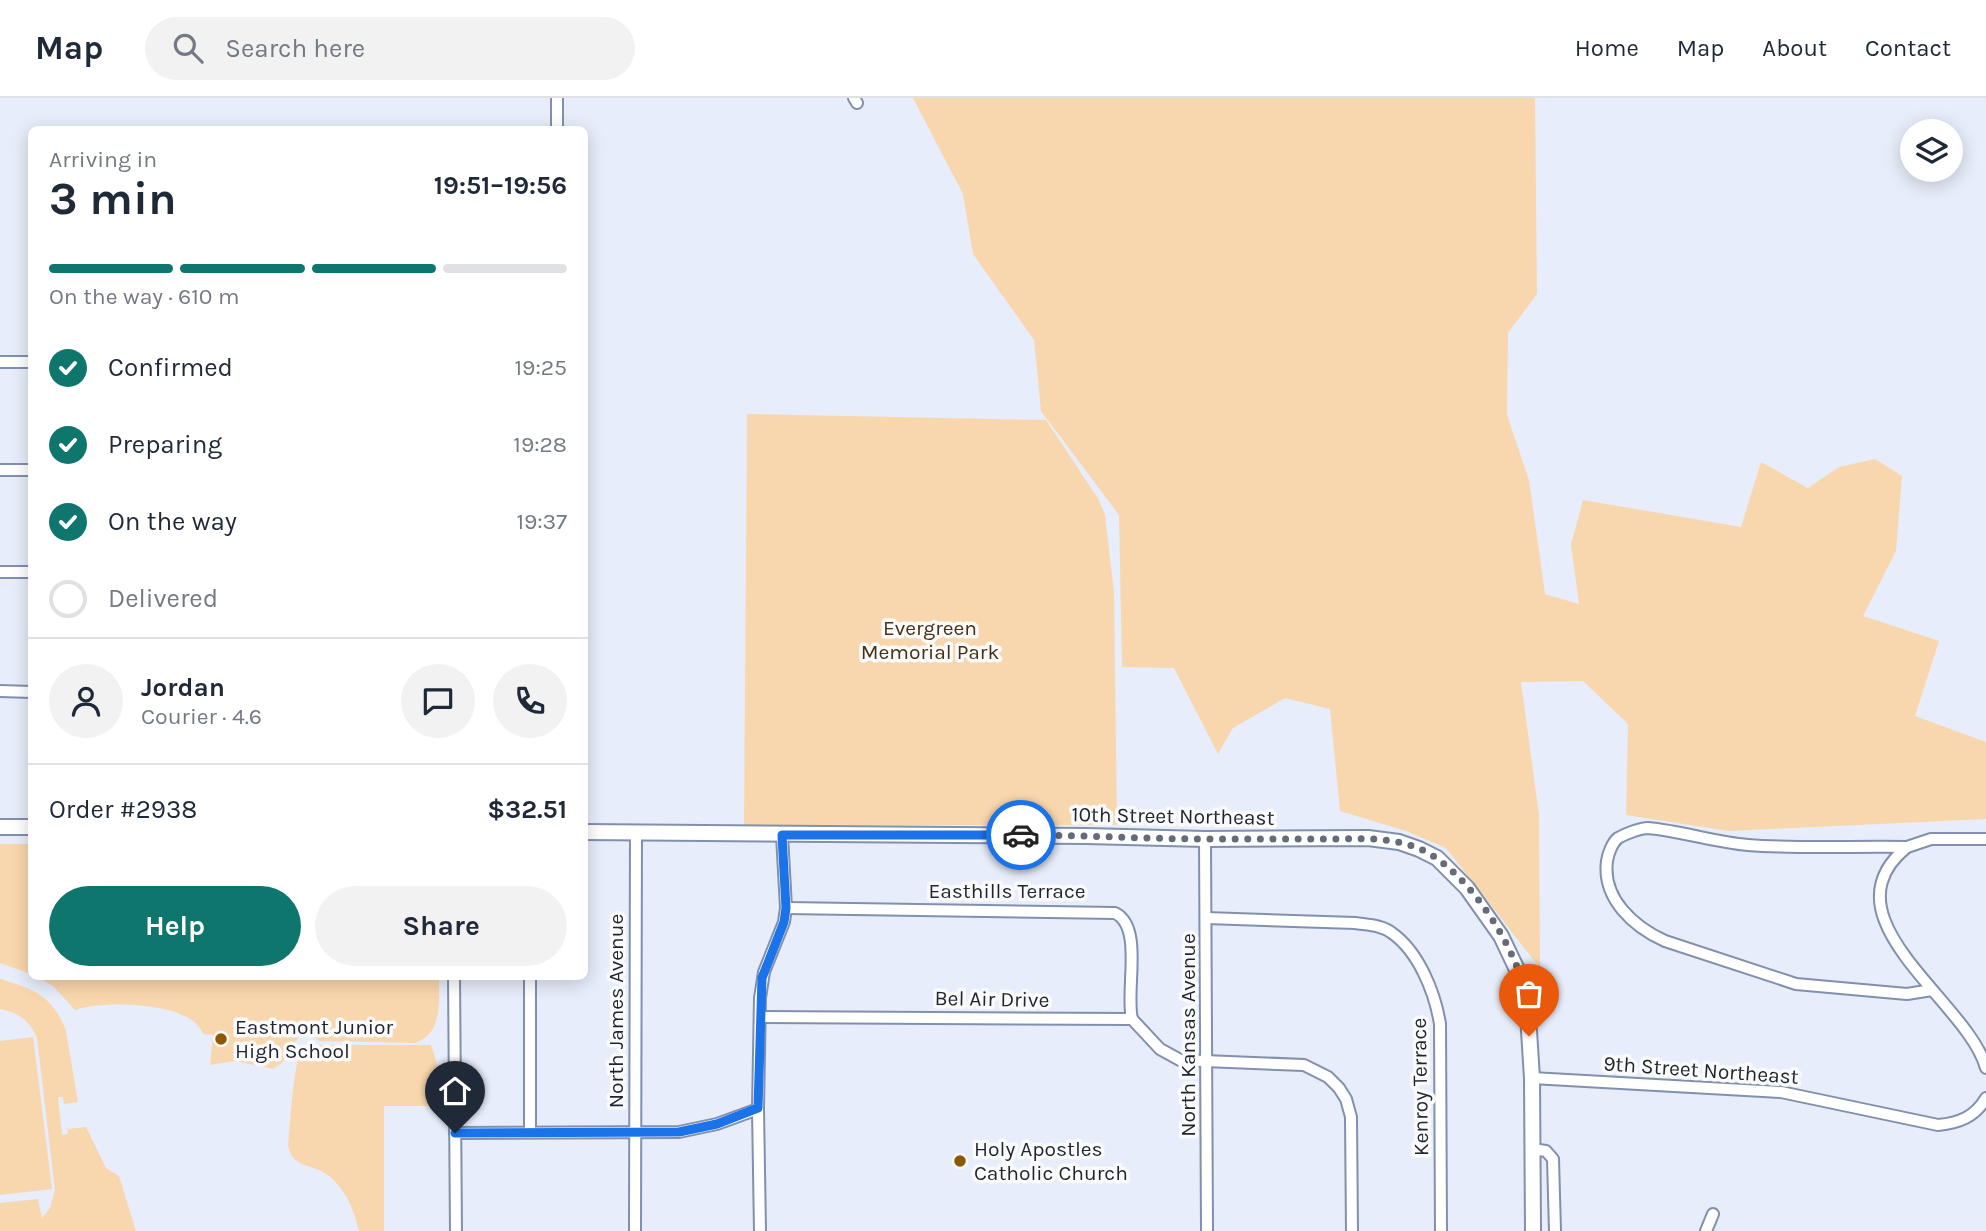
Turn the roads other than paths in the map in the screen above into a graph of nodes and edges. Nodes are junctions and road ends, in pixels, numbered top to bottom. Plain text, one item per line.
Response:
1 (557, 98) edge
2 (557, 126) edge
3 (0, 362) edge
4 (28, 362) edge
5 (0, 470) edge
6 (28, 470) edge
7 (0, 572) edge
8 (28, 572) edge
9 (0, 691) edge
10 (28, 692) edge
11 (0, 827) edge
12 (28, 827) edge
13 (588, 832) edge
14 (636, 832) junction
15 (782, 835) junction
16 (1205, 839) junction
17 (1986, 839) edge
18 (1907, 847) junction
19 (786, 908) junction
20 (1206, 918) junction
21 (454, 980) edge
22 (530, 980) edge
23 (1932, 990) junction
24 (760, 1017) junction
25 (1132, 1019) junction
26 (1207, 1061) junction
27 (1986, 1068) edge
28 (1532, 1078) junction
29 (1985, 1102) edge
30 (758, 1108) junction
31 (530, 1132) junction
32 (455, 1133) junction
33 (635, 1134) junction
34 (1532, 1149) junction
35 (1713, 1214) dead end
36 (456, 1231) edge
37 (635, 1231) edge
38 (760, 1231) edge
39 (1207, 1231) edge
40 (1352, 1231) edge
41 (1441, 1231) edge
42 (1533, 1231) edge
43 (1555, 1231) edge
44 (1706, 1231) edge

1 - 2 street
3 - 4 street
5 - 6 street
7 - 8 street
9 - 10 street
11 - 12 main road
13 - 14 main road, 10th Street Northeast
14 - 15 main road, 10th Street Northeast
14 - 33 street, North James Avenue
15 - 16 main road, 10th Street Northeast
15 - 19 street
16 - 20 street, North Kansas Avenue
16 - 28 main road, 10th Street Northeast
17 - 18 street
18 - 23 street
18 - 23 street
19 - 24 street
19 - 25 street, Easthills Terrace
20 - 26 street, North Kansas Avenue
20 - 41 street, Kenroy Terrace
21 - 32 street
22 - 31 street
23 - 27 street
24 - 25 street, Bel Air Drive
24 - 30 street
25 - 26 street
26 - 39 street, North Kansas Avenue
26 - 40 street
28 - 29 street, 9th Street Northeast
28 - 34 main road, 10th Street Northeast
30 - 33 street
30 - 38 street
31 - 32 street
31 - 33 street
32 - 36 street
33 - 37 street, North James Avenue
34 - 42 main road, 10th Street Northeast
34 - 43 street
35 - 44 street

